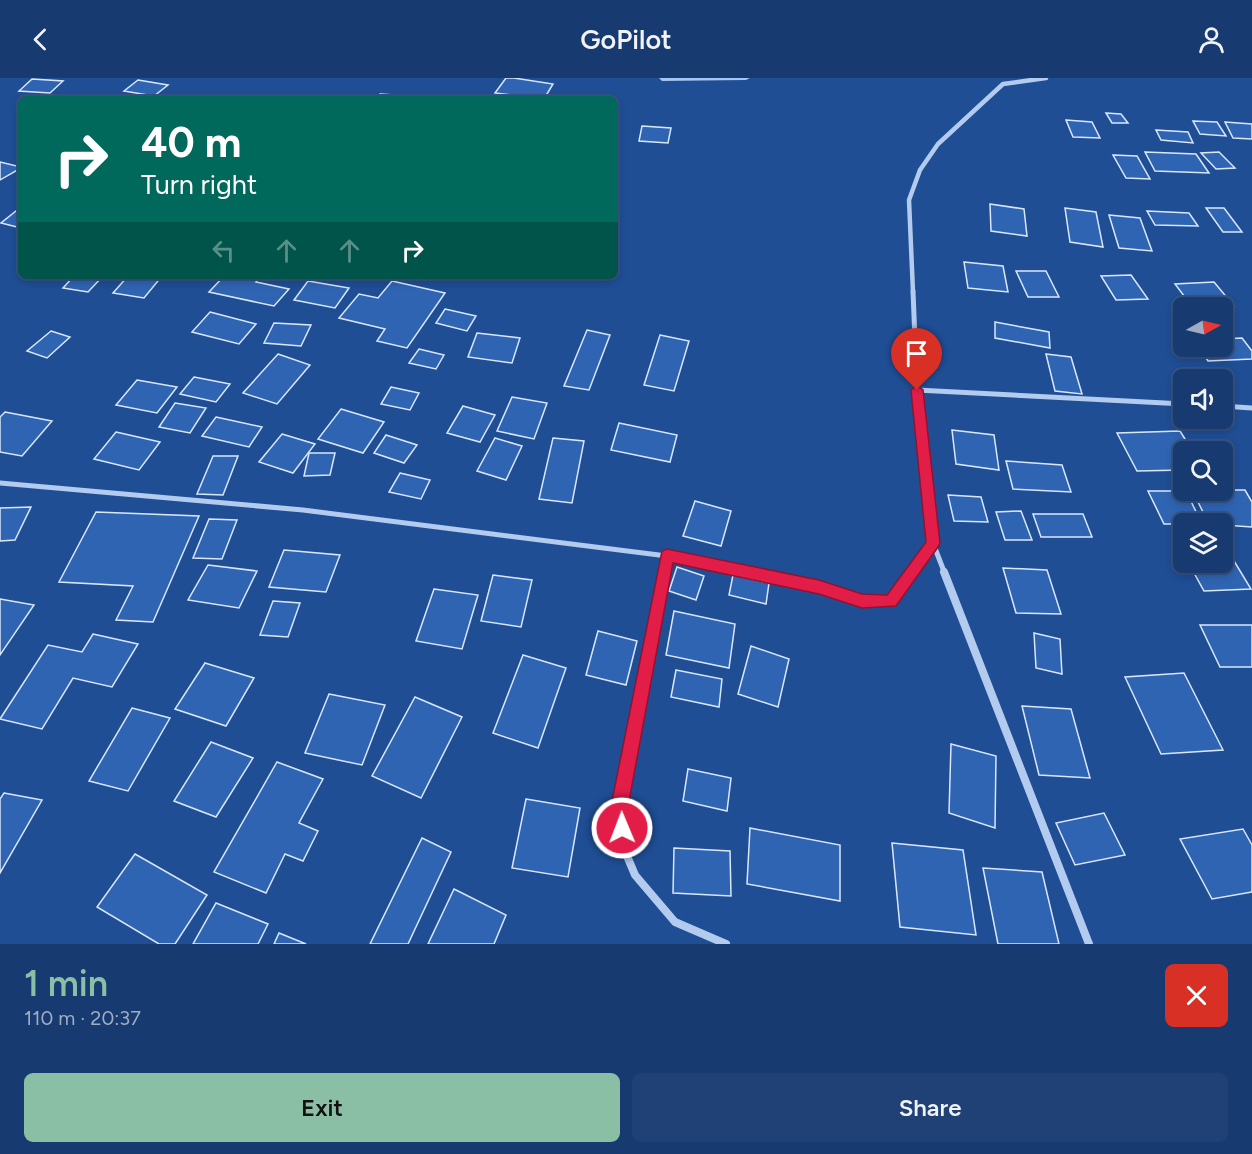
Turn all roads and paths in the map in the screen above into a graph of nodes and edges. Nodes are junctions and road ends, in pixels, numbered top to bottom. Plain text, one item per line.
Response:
1 (1046, 78) edge
2 (917, 390) junction
3 (1173, 403) edge
4 (1233, 407) edge
5 (1252, 408) edge
6 (0, 483) edge
7 (933, 543) junction
8 (667, 556) junction
9 (726, 944) edge
10 (1089, 944) edge

1 - 2 street
2 - 3 street
2 - 7 street
4 - 5 street
6 - 8 street
7 - 8 street
7 - 10 street
8 - 9 street

